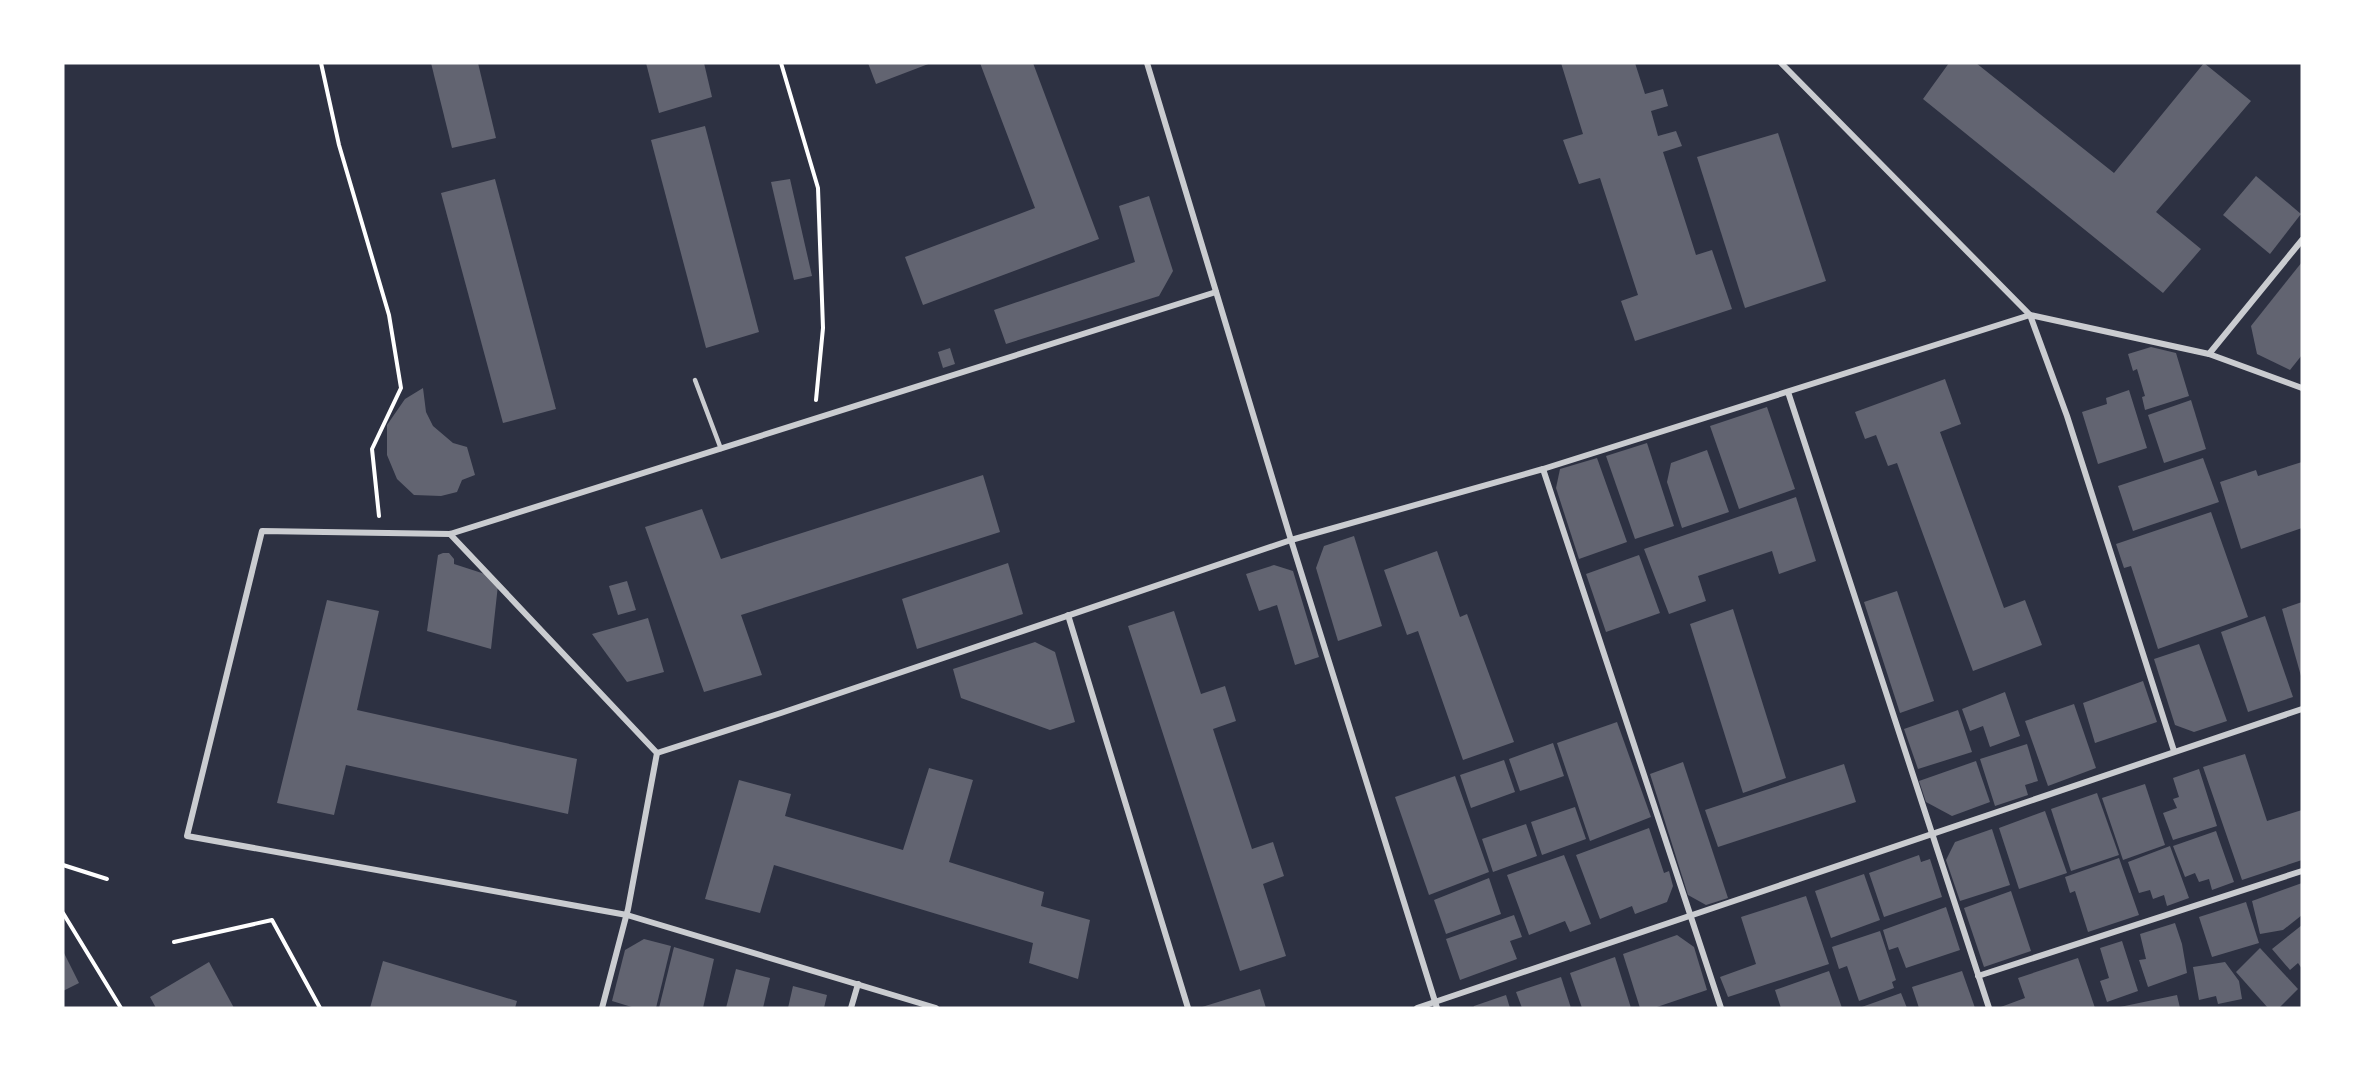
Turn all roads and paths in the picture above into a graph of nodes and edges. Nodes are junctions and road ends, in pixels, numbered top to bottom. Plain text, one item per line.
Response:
1 (321, 63) edge
2 (781, 63) edge
3 (1147, 63) edge
4 (1781, 63) edge
5 (2302, 240) edge
6 (1216, 292) junction
7 (2030, 315) junction
8 (2209, 354) junction
9 (695, 380) dead end
10 (2302, 388) edge
11 (1788, 392) junction
12 (814, 419) junction
13 (721, 449) junction
14 (1543, 469) junction
15 (384, 533) junction
16 (450, 534) junction
17 (1291, 540) junction
18 (1068, 615) junction
19 (2302, 709) edge
20 (2174, 751) junction
21 (657, 753) junction
22 (1932, 833) junction
23 (63, 865) edge
24 (2302, 871) edge
25 (107, 879) dead end
26 (63, 913) edge
27 (627, 915) junction
28 (1691, 915) junction
29 (174, 942) dead end
30 (1978, 976) junction
31 (858, 984) junction
32 (1436, 1005) edge
33 (121, 1008) edge
34 (320, 1008) edge
35 (602, 1008) edge
36 (851, 1008) edge
37 (936, 1008) edge
38 (1188, 1008) edge
39 (1417, 1008) edge
40 (1721, 1008) edge
41 (1989, 1008) edge

1 - 15 path
2 - 12 path
3 - 6 street
4 - 7 street
5 - 8 street
6 - 12 street
6 - 17 street
7 - 8 street
7 - 11 street
7 - 20 street
8 - 10 street
9 - 13 lane
11 - 14 street
11 - 22 street
12 - 13 street
13 - 16 street
14 - 17 street
14 - 28 street
15 - 16 street
15 - 27 street
16 - 21 street
17 - 18 street
17 - 32 street
18 - 21 street
18 - 38 street
19 - 20 street
20 - 22 street
21 - 27 street
22 - 28 street
22 - 30 street
23 - 25 path
24 - 30 street
26 - 33 path
27 - 31 street
27 - 35 street
28 - 32 street
28 - 40 street
29 - 34 path
30 - 41 street
31 - 36 street
31 - 37 street
32 - 39 street

